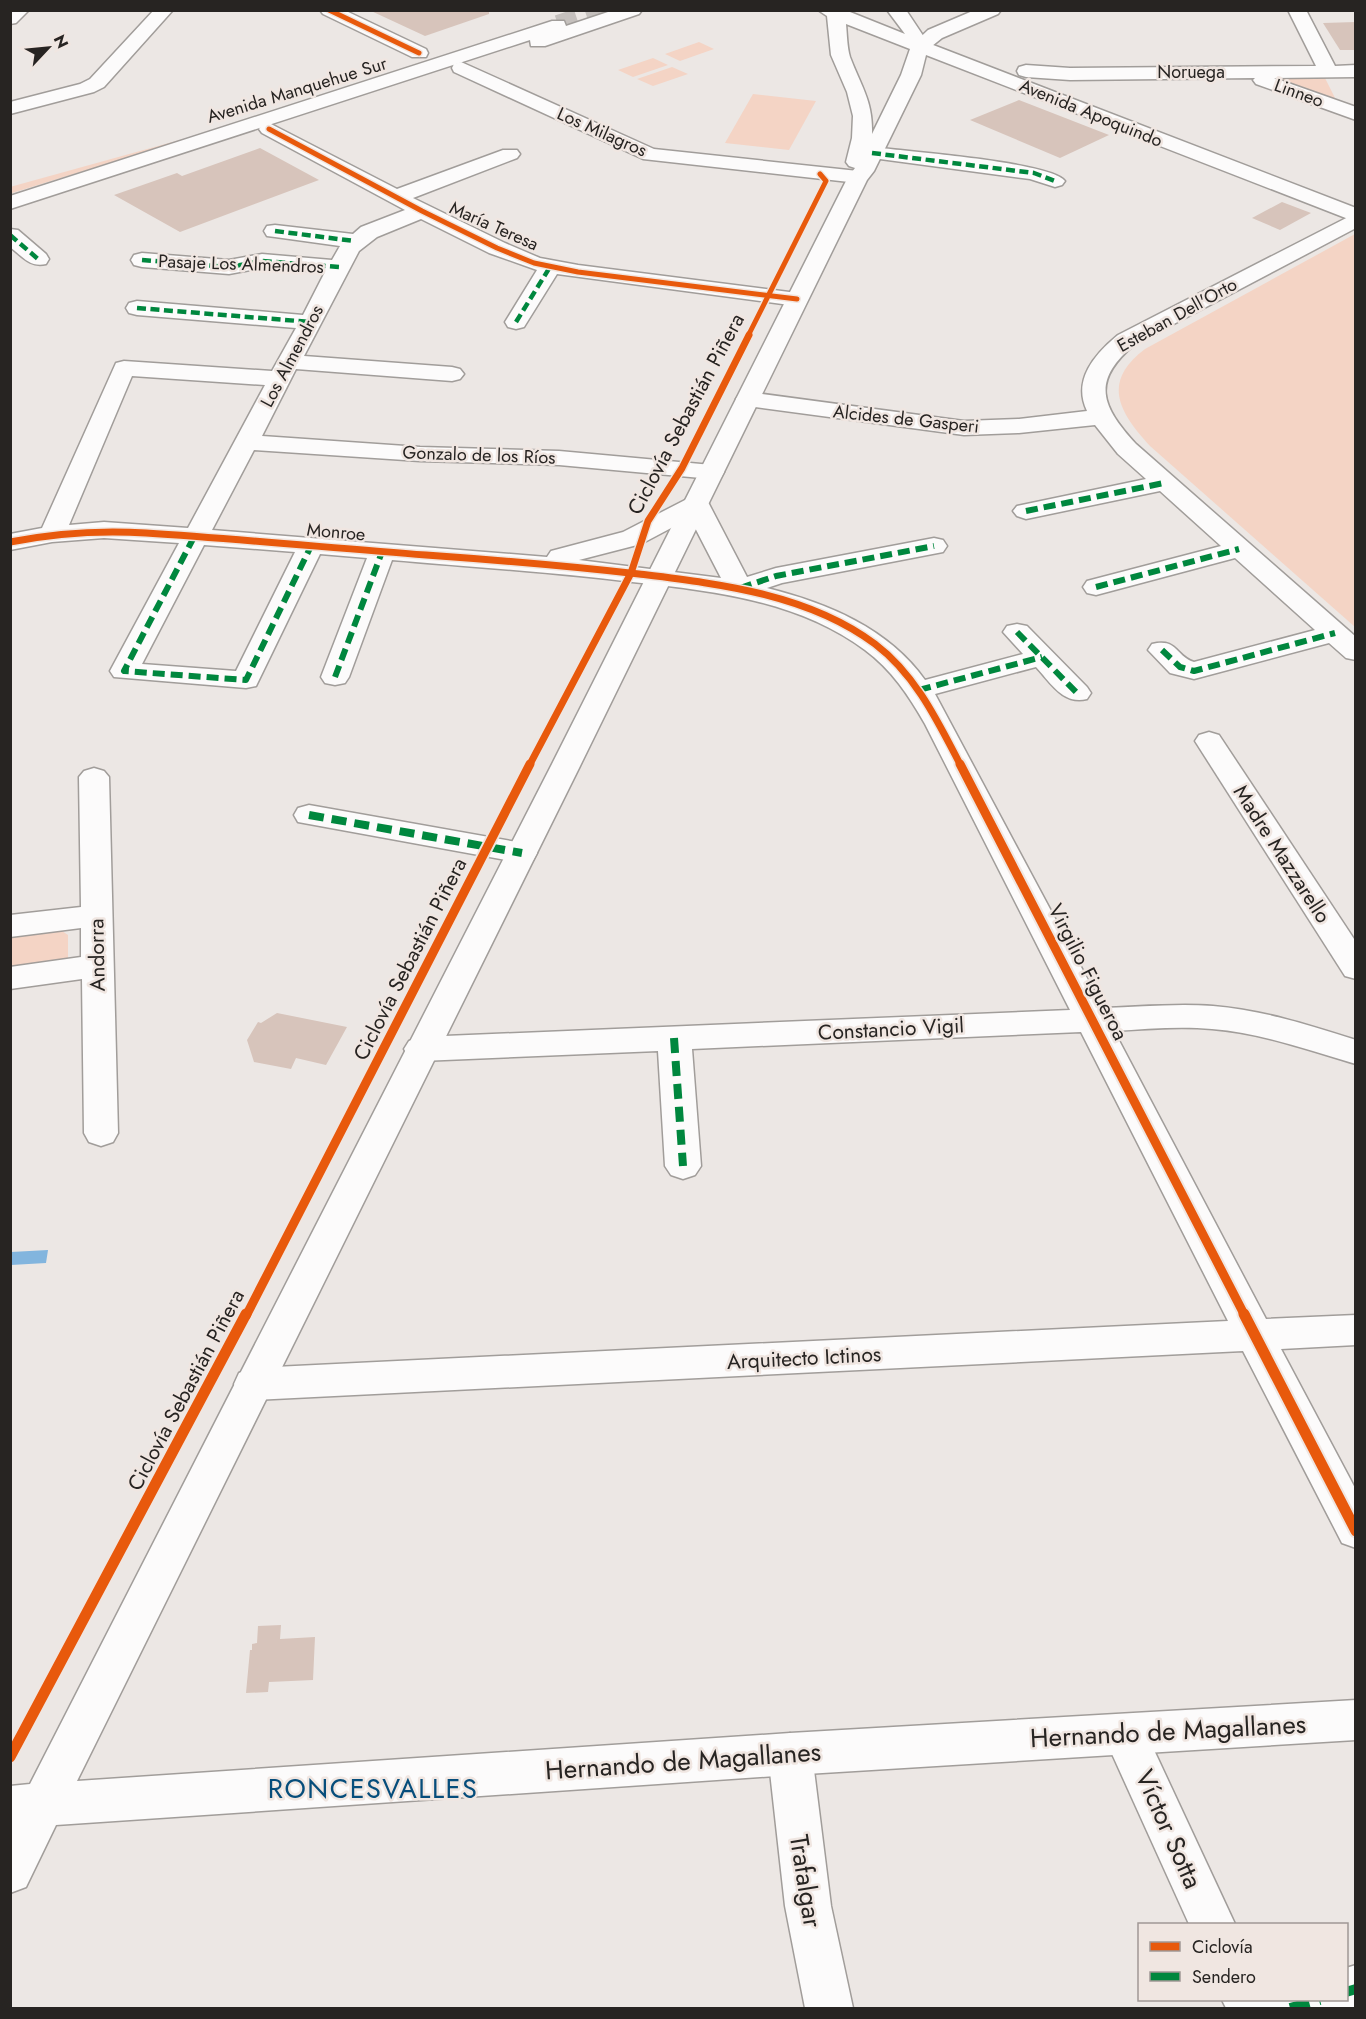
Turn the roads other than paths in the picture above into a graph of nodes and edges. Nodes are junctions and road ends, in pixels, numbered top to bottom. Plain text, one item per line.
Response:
1 (20, 10) edge
2 (164, 10) edge
3 (328, 10) edge
4 (633, 10) edge
5 (874, 10) edge
6 (992, 10) edge
7 (1297, 10) edge
8 (832, 12) edge
9 (550, 17) edge
10 (901, 17) edge
11 (10, 19) edge
12 (578, 29) junction
13 (928, 40) junction
14 (418, 52) junction
15 (974, 67) junction
16 (461, 68) junction
17 (1026, 71) junction
18 (1328, 71) junction
19 (1356, 71) edge
20 (1242, 72) junction
21 (848, 74) junction
22 (911, 75) junction
23 (885, 98) junction
24 (253, 105) dead end
25 (10, 108) edge
26 (1356, 114) edge
27 (268, 129) junction
28 (174, 152) junction
29 (510, 154) dead end
30 (865, 165) junction
31 (55, 168) dead end
32 (1055, 181) dead end
33 (396, 197) junction
34 (1356, 202) edge
35 (10, 203) edge
36 (422, 211) junction
37 (1356, 217) edge
38 (275, 231) dead end
39 (10, 235) edge
40 (354, 242) junction
41 (38, 259) dead end
42 (142, 260) dead end
43 (340, 267) junction
44 (550, 267) junction
45 (797, 298) junction
46 (137, 308) dead end
47 (311, 322) junction
48 (516, 322) dead end
49 (285, 371) junction
50 (452, 374) dead end
51 (748, 399) junction
52 (1101, 417) junction
53 (246, 442) junction
54 (712, 472) junction
55 (1164, 483) junction
56 (696, 504) junction
57 (1026, 511) dead end
58 (52, 534) junction
59 (194, 537) junction
60 (10, 542) edge
61 (311, 546) junction
62 (934, 546) dead end
63 (1239, 549) junction
64 (382, 552) junction
65 (530, 562) junction
66 (660, 577) junction
67 (1096, 586) dead end
68 (740, 588) junction
69 (1017, 632) dead end
70 (1335, 633) junction
71 (1162, 650) dead end
72 (1356, 652) edge
73 (1042, 657) junction
74 (335, 677) dead end
75 (919, 690) junction
76 (1077, 693) dead end
77 (1209, 741) dead end
78 (94, 777) dead end
79 (309, 815) dead end
80 (522, 853) junction
81 (97, 915) junction
82 (10, 926) edge
83 (98, 966) junction
84 (1356, 968) edge
85 (10, 978) edge
86 (1093, 1020) junction
87 (674, 1038) junction
88 (421, 1049) junction
89 (1356, 1052) edge
90 (101, 1133) dead end
91 (683, 1166) dead end
92 (1356, 1330) edge
93 (1256, 1335) junction
94 (253, 1384) junction
95 (1356, 1532) edge
96 (1356, 1720) edge
97 (1125, 1734) junction
98 (790, 1754) junction
99 (27, 1806) edge
100 (10, 1871) edge
101 (1212, 1923) edge
102 (1316, 2001) edge
103 (829, 2008) edge
104 (1290, 2008) edge

1 - 11 street
2 - 25 street
3 - 14 street
4 - 12 street, Avenida Manquehue Sur
5 - 10 street
6 - 13 street
7 - 18 street
8 - 13 street, Avenida Apoquindo
8 - 21 street
9 - 12 street
9 - 14 street, Avenida Manquehue Sur
9 - 28 street, Avenida Manquehue Sur
9 - 31 street, Avenida Manquehue Sur
10 - 13 street
12 - 16 street, Avenida Manquehue Sur
13 - 15 street, Avenida Apoquindo
13 - 17 street, Avenida Apoquindo
13 - 22 street
14 - 24 street, Avenida Manquehue Sur
15 - 22 street
15 - 37 street, Avenida Apoquindo
16 - 27 street, Avenida Manquehue Sur
16 - 30 street, Los Milagros
17 - 20 street, Noruega
17 - 34 street, Avenida Apoquindo
18 - 19 street, Noruega
18 - 20 street, Noruega
20 - 26 street, Linneo
21 - 23 street
21 - 30 street
22 - 23 street
23 - 30 street
27 - 28 street, Avenida Manquehue Sur
27 - 33 street, María Teresa
28 - 35 street, Avenida Manquehue Sur
29 - 33 street
30 - 32 street, Los Milagros
30 - 45 street
33 - 36 street, María Teresa
36 - 40 street
36 - 44 street, María Teresa
37 - 52 street, Esteban Dell'Orto
38 - 40 street, Pasaje Los Almendros
39 - 41 street
40 - 43 street, Los Almendros
42 - 43 street, Pasaje Los Almendros
43 - 47 street, Los Almendros
44 - 45 street, María Teresa
44 - 48 street
45 - 51 street
46 - 47 street
47 - 49 street, Los Almendros
49 - 50 street
49 - 53 street, Los Almendros
49 - 58 street
51 - 52 street, Alcides de Gasperi
51 - 54 street
52 - 55 street, Esteban Dell'Orto
53 - 54 street, Gonzalo de los Ríos
53 - 59 street, Los Almendros
54 - 56 street
55 - 57 street
55 - 63 street, Esteban Dell'Orto
56 - 65 street, Monroe
56 - 66 street
56 - 68 street
58 - 59 street, Monroe
58 - 60 street, Monroe
59 - 61 street, Monroe
59 - 61 street
61 - 64 street, Monroe
62 - 68 street, Virgilio Figueroa
63 - 67 street
63 - 70 street, Esteban Dell'Orto
64 - 65 street, Monroe
64 - 74 street
65 - 66 street, Monroe
66 - 68 street, Virgilio Figueroa
66 - 80 street
68 - 75 street, Virgilio Figueroa
69 - 73 street
70 - 71 street
70 - 72 street, Esteban Dell'Orto
73 - 75 street
73 - 76 street
75 - 86 street, Virgilio Figueroa
77 - 84 street, Madre Mazzarello
78 - 81 street, Andorra
79 - 80 street
80 - 88 street
81 - 82 street
81 - 83 street, Andorra
83 - 85 street
83 - 90 street, Andorra
86 - 87 street, Constancio Vigil
86 - 89 street, Constancio Vigil
86 - 93 street, Virgilio Figueroa
87 - 88 street, Constancio Vigil
87 - 91 street
88 - 94 street
92 - 93 street, Arquitecto Ictinos
93 - 94 street, Arquitecto Ictinos
93 - 95 street, Virgilio Figueroa
94 - 99 street
96 - 97 street, Hernando de Magallanes
97 - 98 street, Hernando de Magallanes
97 - 101 street, Víctor Sotta
98 - 99 street, Hernando de Magallanes
98 - 103 street, Trafalgar
99 - 100 street
102 - 104 street

